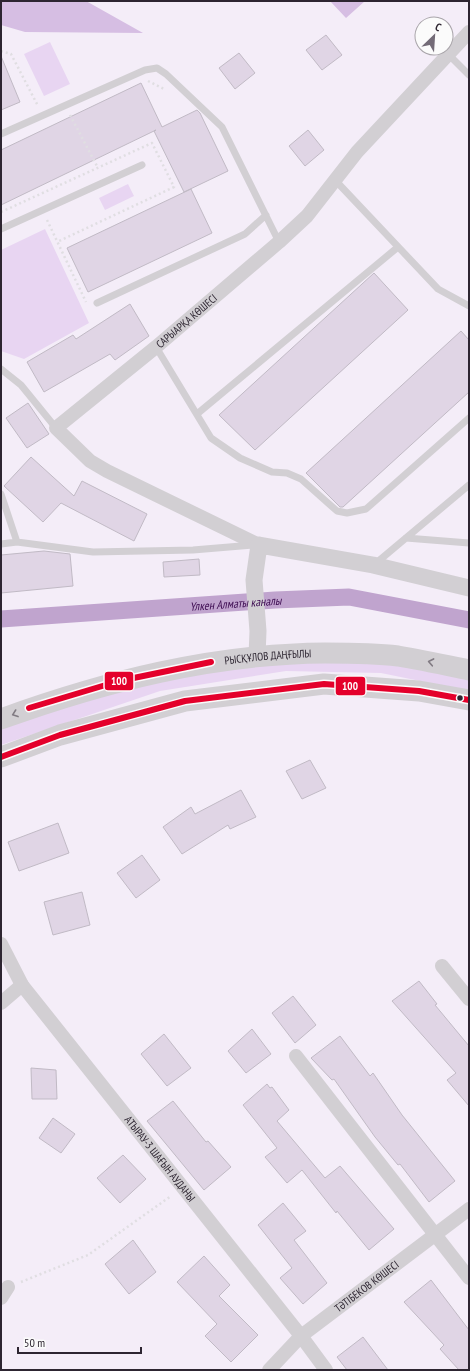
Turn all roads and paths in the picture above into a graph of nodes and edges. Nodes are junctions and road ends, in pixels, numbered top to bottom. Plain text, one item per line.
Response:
1 (469, 32) edge
2 (454, 48) edge
3 (1, 51) edge
4 (446, 56) edge
5 (450, 56) edge
6 (469, 75) edge
7 (146, 80) dead end
8 (167, 91) dead end
9 (65, 105) junction
10 (43, 115) junction
11 (1, 134) edge
12 (142, 165) dead end
13 (336, 180) junction
14 (105, 182) junction
15 (42, 210) junction
16 (266, 215) junction
17 (1, 229) edge
18 (279, 242) junction
19 (398, 247) junction
20 (95, 301) junction
21 (85, 302) junction
22 (469, 306) edge
23 (156, 347) junction
24 (1, 369) edge
25 (197, 414) junction
26 (469, 418) edge
27 (56, 428) junction
28 (469, 485) edge
29 (1, 494) edge
30 (406, 538) junction
31 (17, 542) junction
32 (469, 543) edge
33 (1, 544) edge
34 (259, 545) junction
35 (373, 566) junction
36 (469, 588) edge
37 (257, 656) junction
38 (469, 670) edge
39 (469, 700) edge
40 (1, 719) edge
41 (1, 757) edge
42 (1, 944) edge
43 (442, 966) dead end
44 (22, 985) junction
45 (469, 999) edge
46 (1, 1003) edge
47 (296, 1056) dead end
48 (183, 1188) junction
49 (469, 1208) edge
50 (435, 1234) junction
51 (469, 1278) edge
52 (4, 1293) edge
53 (301, 1336) junction
54 (269, 1370) edge
55 (326, 1370) edge

1 - 2 street, САРЫАРҚА КӨШЕСІ
3 - 10 path
4 - 13 street, САРЫАРҚА КӨШЕСІ
5 - 6 lane
7 - 8 path
9 - 10 lane
9 - 14 path
9 - 16 lane
10 - 11 lane
12 - 14 lane
13 - 18 street, САРЫАРҚА КӨШЕСІ
13 - 19 lane
14 - 15 lane
15 - 17 lane
15 - 21 path
16 - 18 lane
16 - 20 lane
18 - 23 street, САРЫАРҚА КӨШЕСІ
19 - 22 lane
19 - 25 lane
20 - 21 path
20 - 21 path
23 - 25 lane
23 - 27 street, САРЫАРҚА КӨШЕСІ
24 - 27 lane
25 - 26 lane
27 - 34 street
28 - 30 lane
29 - 31 lane
30 - 32 lane
30 - 35 lane
31 - 33 lane
31 - 34 lane
34 - 35 street
34 - 37 street
35 - 36 street
38 -> 37 main road, РЫСҚҰЛОВ ДАҢҒЫЛЫ
37 -> 40 main road, РЫСҚҰЛОВ ДАҢҒЫЛЫ
39 - 41 main road
42 - 44 street, АТЫРАУ-3 ШАҒЫН АУДАНЫ
43 - 45 street
44 - 46 street
44 - 48 street, АТЫРАУ-3 ШАҒЫН АУДАНЫ
47 - 50 street
48 - 52 path
48 - 53 street, АТЫРАУ-3 ШАҒЫН АУДАНЫ
49 - 50 street, ТӘТІБЕКОВ КӨШЕСІ
50 - 51 street
50 - 53 street, ТӘТІБЕКОВ КӨШЕСІ
53 - 54 street, ТӘТІБЕКОВ КӨШЕСІ
53 - 55 street, АТЫРАУ-3 ШАҒЫН АУДАНЫ

